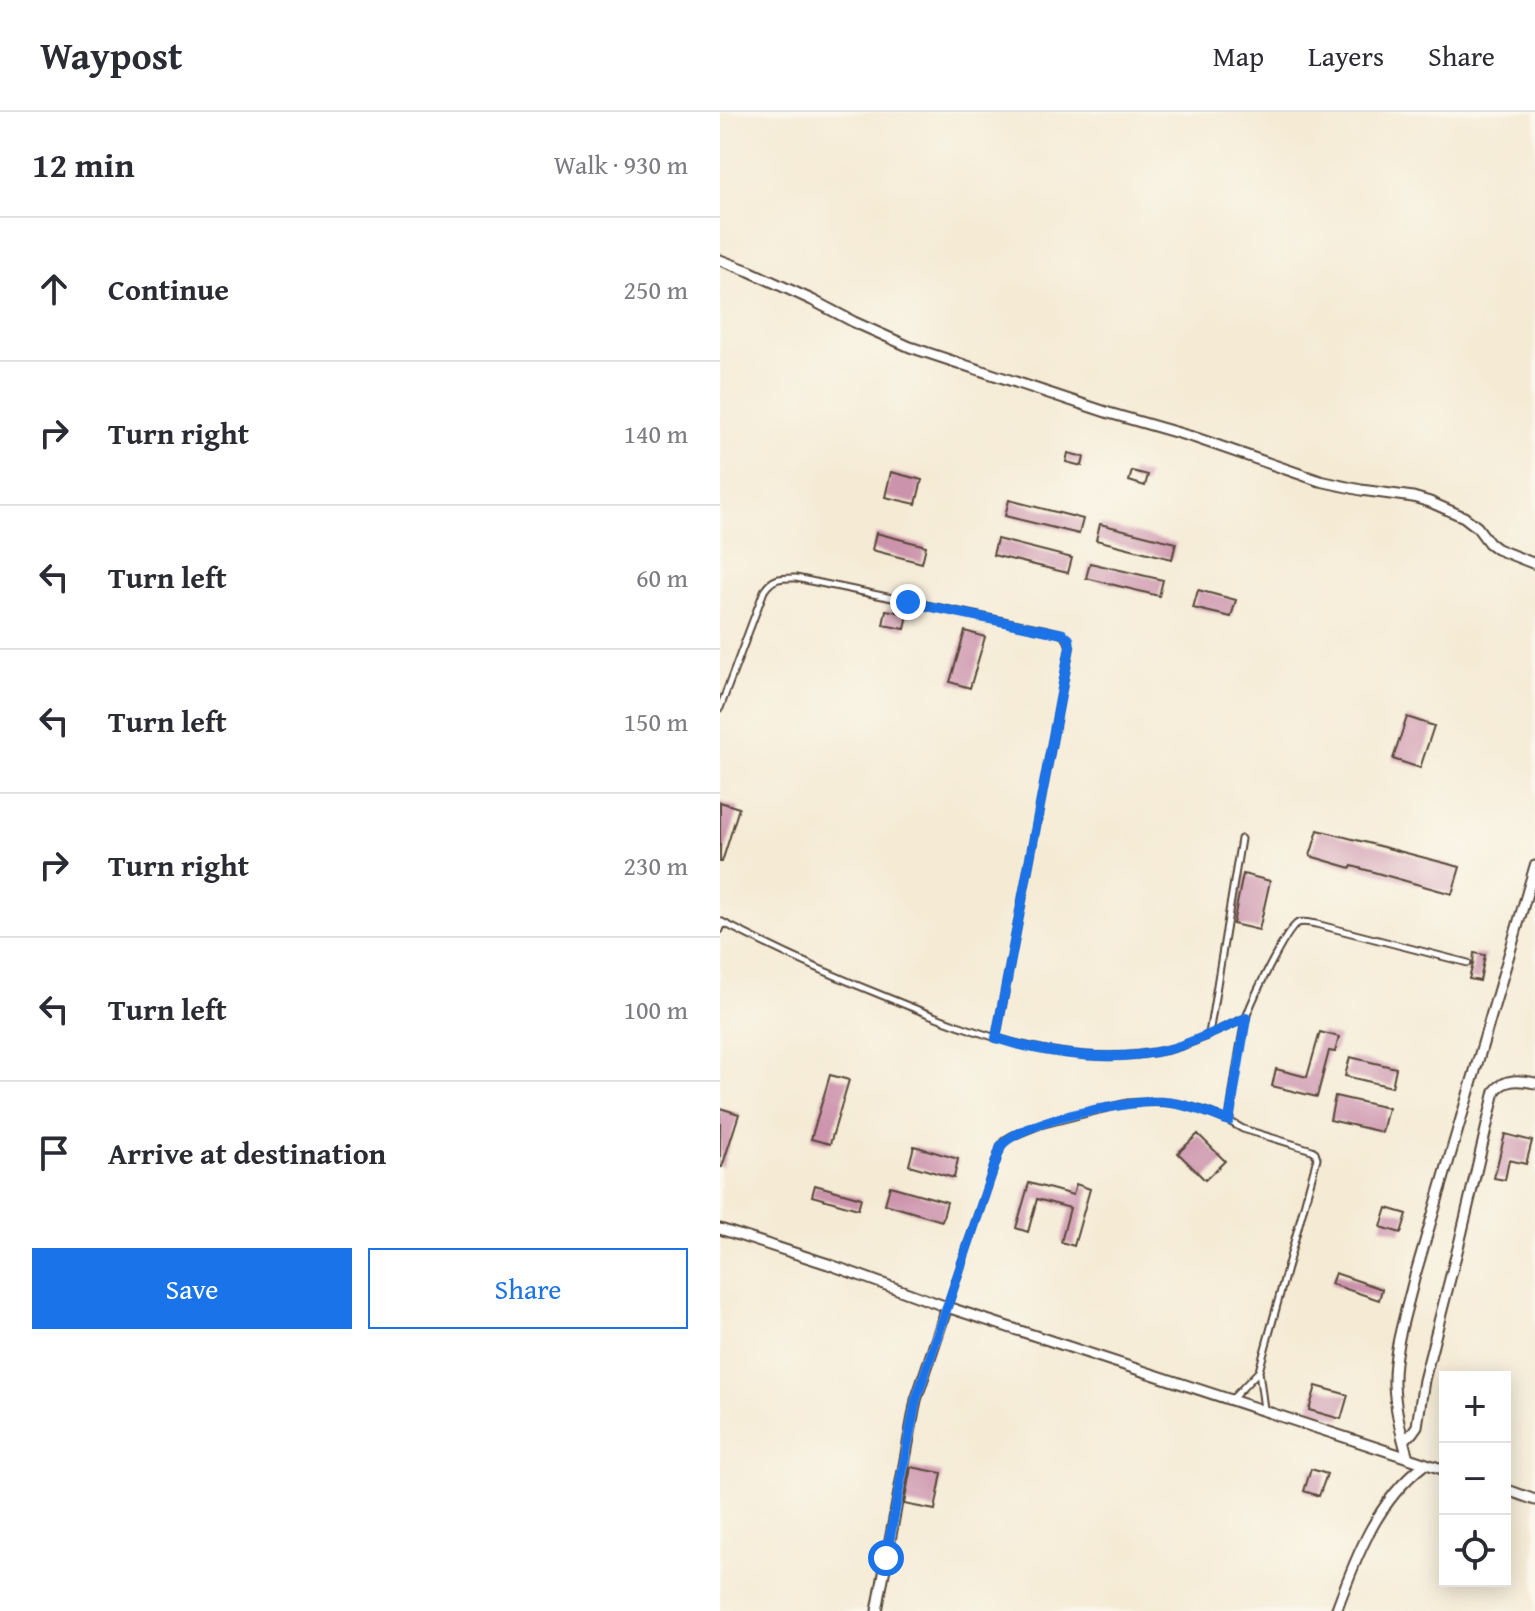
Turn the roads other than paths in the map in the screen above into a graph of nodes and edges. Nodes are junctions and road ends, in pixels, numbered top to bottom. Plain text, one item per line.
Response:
1 (720, 260) edge
2 (1535, 564) edge
3 (720, 708) edge
4 (1241, 839) dead end
5 (1535, 866) edge
6 (722, 922) edge
7 (720, 930) edge
8 (1468, 963) dead end
9 (1246, 1018) junction
10 (1209, 1035) junction
11 (996, 1038) junction
12 (1535, 1083) edge
13 (1229, 1121) junction
14 (720, 1229) edge
15 (947, 1307) junction
16 (1259, 1371) junction
17 (1232, 1400) junction
18 (1264, 1410) junction
19 (1403, 1440) junction
20 (1408, 1458) junction
21 (1425, 1464) junction
22 (1439, 1468) edge
23 (1511, 1491) edge
24 (1535, 1500) edge
25 (877, 1611) edge
26 (1336, 1611) edge

1 - 2 street
3 - 11 lane
4 - 10 lane
5 - 19 street
6 - 7 lane
6 - 11 lane
8 - 9 lane
9 - 10 lane
9 - 13 lane
10 - 11 lane
12 - 19 street
13 - 15 lane
13 - 16 lane
14 - 15 street
15 - 17 street
15 - 25 street
16 - 17 lane
16 - 18 lane
17 - 18 street
18 - 20 street
19 - 20 street
20 - 21 street
21 - 22 street
21 - 26 street
23 - 24 street

